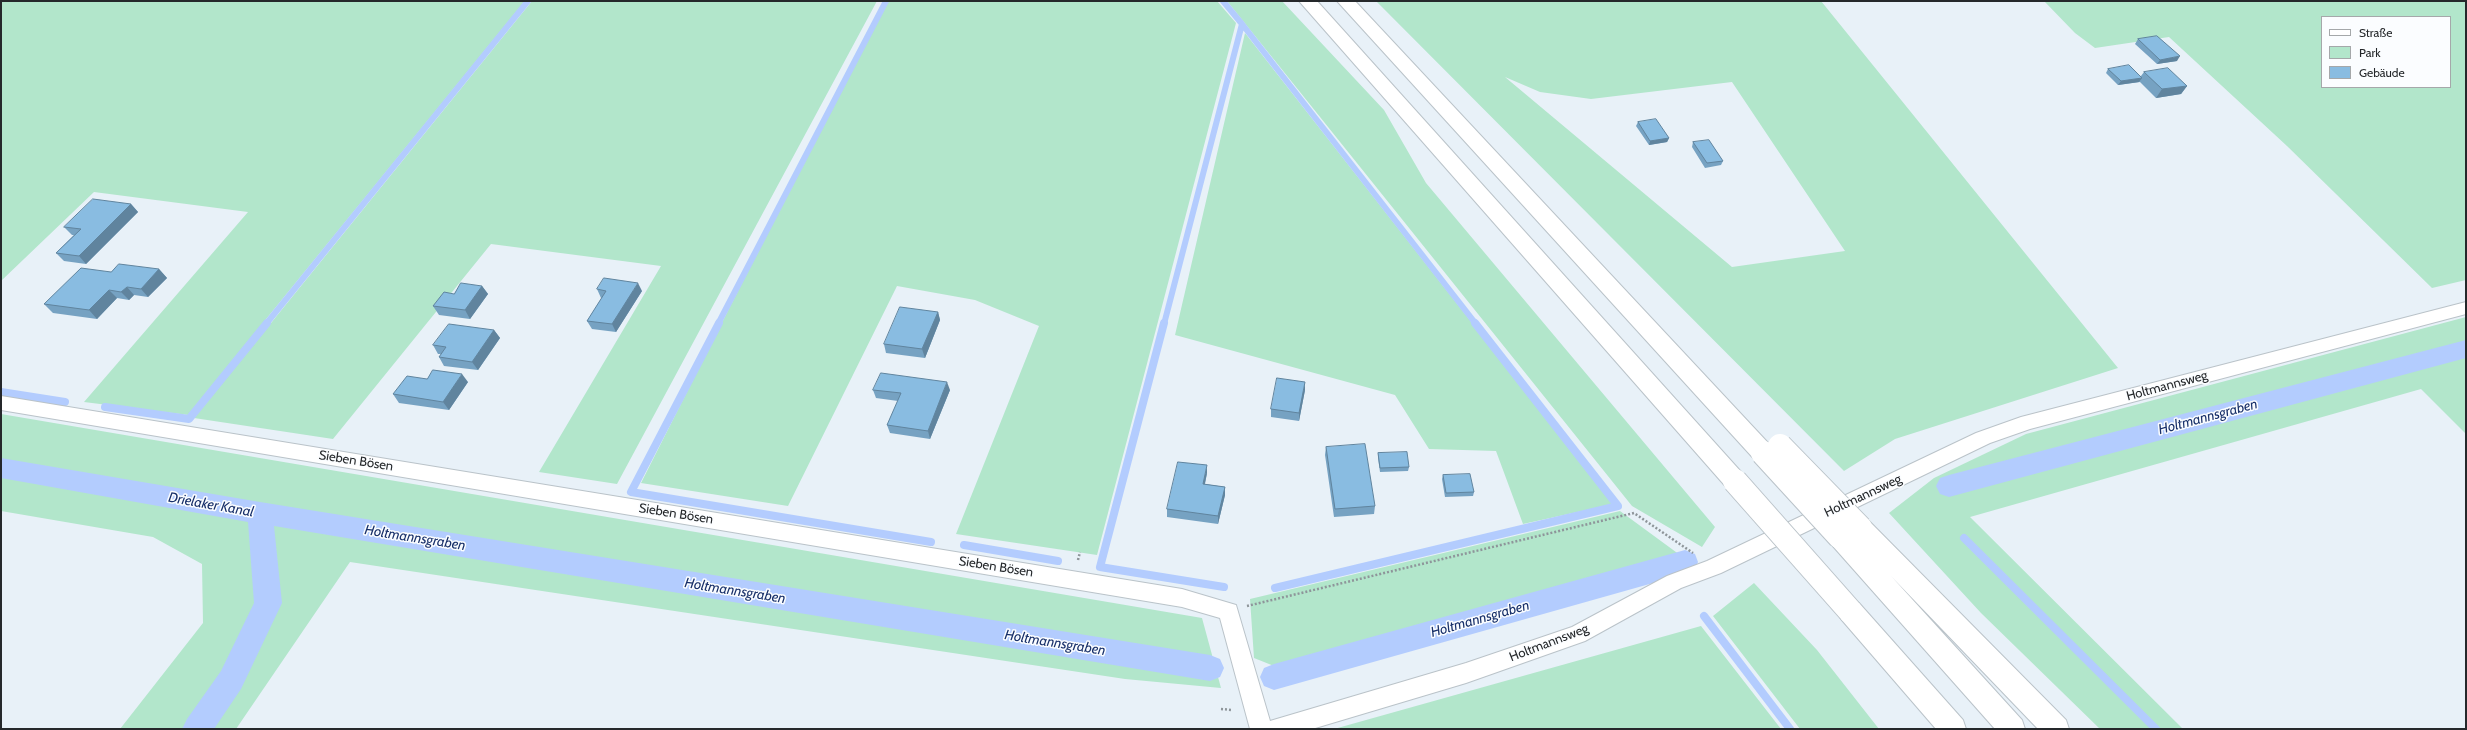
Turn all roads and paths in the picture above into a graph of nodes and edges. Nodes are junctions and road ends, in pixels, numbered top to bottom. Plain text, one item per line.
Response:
1 (1308, 1) edge
2 (1346, 1) edge
3 (2466, 308) edge
4 (1, 403) edge
5 (1850, 533) junction
6 (1714, 567) junction
7 (1850, 610) junction
8 (1229, 611) junction
9 (1261, 729) edge
10 (1276, 729) edge
11 (1938, 729) edge
12 (1953, 729) edge
13 (2012, 729) edge
14 (2056, 729) edge

1 - 7 highway, bridge
2 - 5 highway, bridge
3 - 6 street, Holtmannsweg
4 - 8 street, Sieben Bösen
5 - 13 highway
5 - 14 highway
6 - 8 path
6 - 10 street, Holtmannsweg
7 - 11 highway
7 - 12 highway
8 - 9 street

